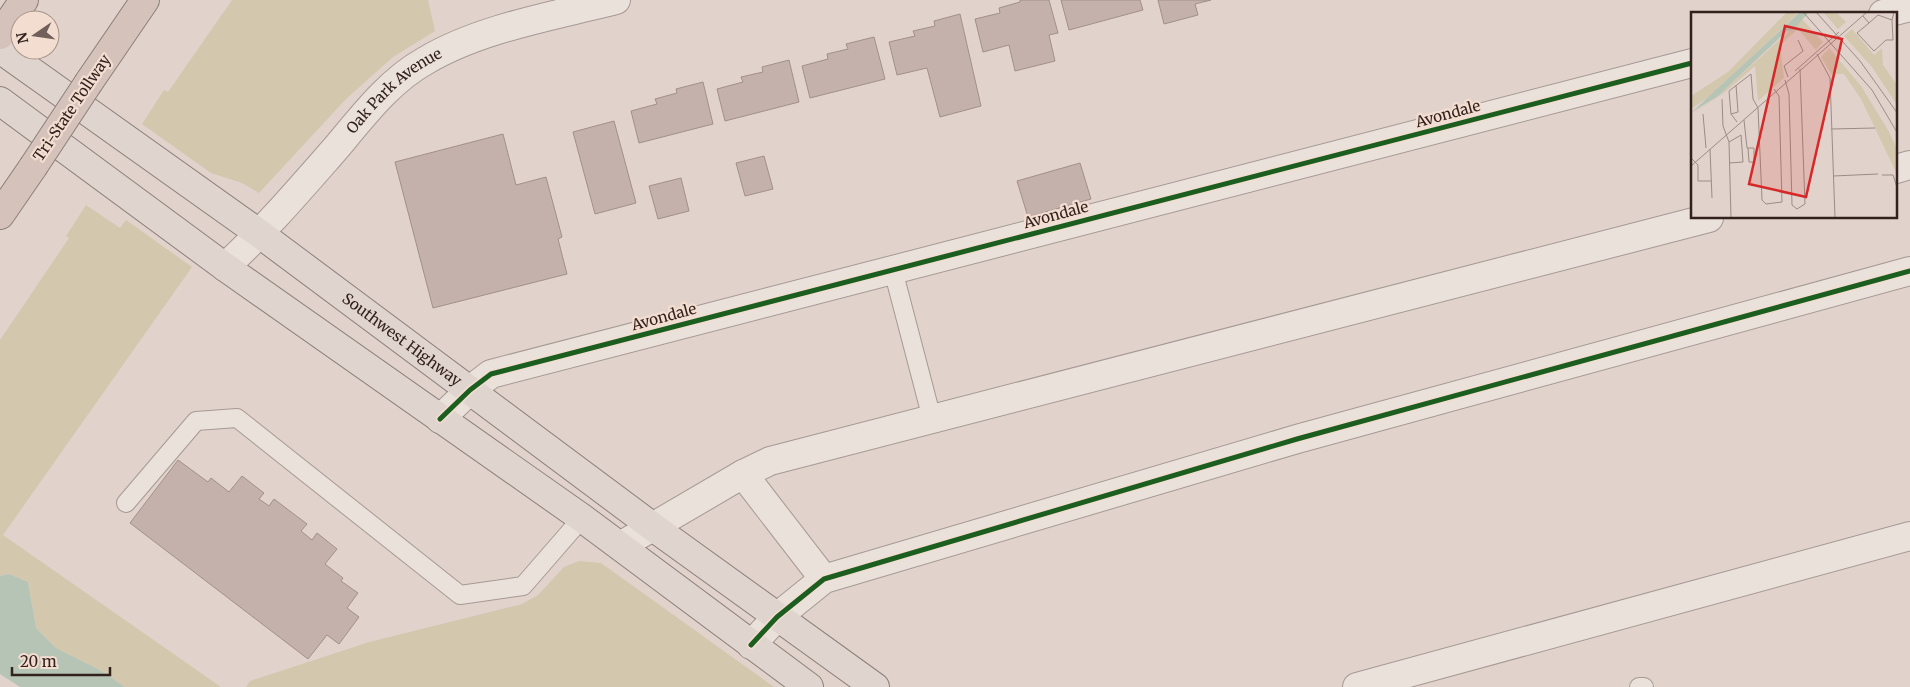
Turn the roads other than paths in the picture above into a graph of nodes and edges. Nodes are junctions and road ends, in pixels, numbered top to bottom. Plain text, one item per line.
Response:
1 (24, 0) edge
2 (145, 0) edge
3 (616, 0) edge
4 (1910, 7) edge
5 (1891, 12) edge
6 (3, 36) edge
7 (1691, 63) edge
8 (0, 101) edge
9 (0, 215) edge
10 (1704, 219) edge
11 (260, 234) junction
12 (225, 267) junction
13 (893, 270) junction
14 (1910, 271) edge
15 (470, 390) junction
16 (440, 418) junction
17 (932, 419) junction
18 (743, 474) junction
19 (126, 503) dead end
20 (582, 518) junction
21 (653, 527) junction
22 (1910, 536) edge
23 (620, 546) junction
24 (824, 579) junction
25 (777, 617) junction
26 (751, 645) junction
27 (809, 687) edge
28 (875, 687) edge
29 (1357, 687) edge
30 (1639, 687) edge
31 (1644, 687) edge

1 - 6 highway
2 - 9 highway, Tri-State Tollway, bridge
3 - 11 street, Oak Park Avenue
4 - 5 street
6 - 11 main road, Southwest Highway
7 - 13 street, Avondale
8 - 12 main road
10 - 17 street
11 - 12 street, Oak Park Avenue
11 - 15 main road, Southwest Highway
12 - 16 main road
13 - 15 street, Avondale
13 - 17 lane
14 - 24 street
15 - 16 street, Avondale
15 - 21 main road, Southwest Highway
16 - 20 main road
17 - 18 street
18 - 21 street
18 - 24 street
19 - 20 lane
20 - 23 main road
21 - 23 street
21 - 25 main road, Southwest Highway
22 - 29 street
23 - 26 main road
24 - 25 street
25 - 26 street
25 - 28 main road, Southwest Highway
26 - 27 main road
30 - 31 lane

